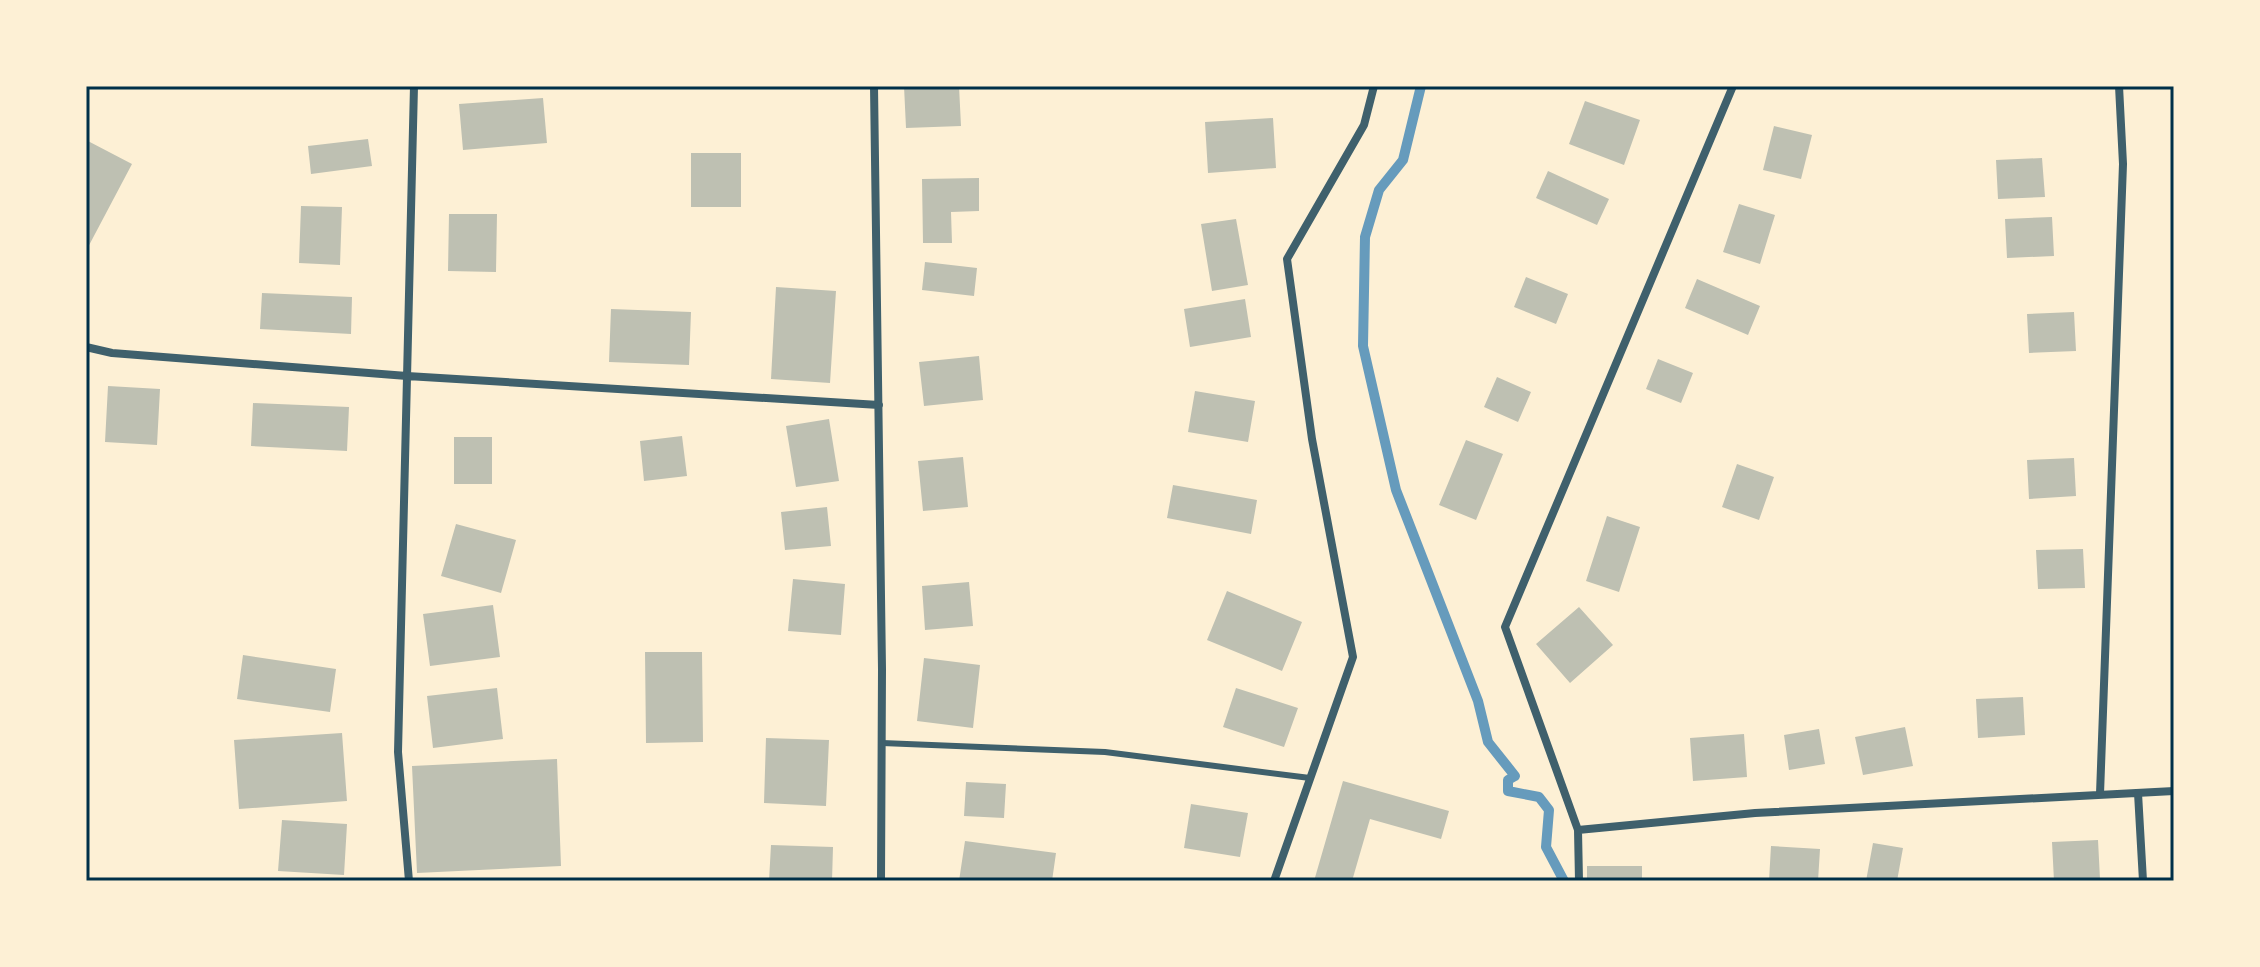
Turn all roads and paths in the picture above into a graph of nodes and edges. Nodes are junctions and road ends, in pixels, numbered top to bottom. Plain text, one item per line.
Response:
1 (414, 86) edge
2 (874, 86) edge
3 (1374, 86) edge
4 (1733, 86) edge
5 (2119, 86) edge
6 (86, 347) edge
7 (407, 376) junction
8 (879, 405) junction
9 (882, 743) junction
10 (1310, 778) junction
11 (2174, 791) edge
12 (2138, 793) junction
13 (2100, 794) junction
14 (1578, 830) junction
15 (409, 881) edge
16 (881, 881) edge
17 (1274, 881) edge
18 (1579, 881) edge
19 (2143, 881) edge

1 - 7 street
2 - 8 street
3 - 10 street
4 - 14 street
5 - 13 street
6 - 7 street
7 - 8 street
7 - 15 street
8 - 9 street
9 - 10 lane
9 - 16 street
10 - 17 street
11 - 12 street
12 - 13 street
12 - 19 street
13 - 14 street
14 - 18 street

